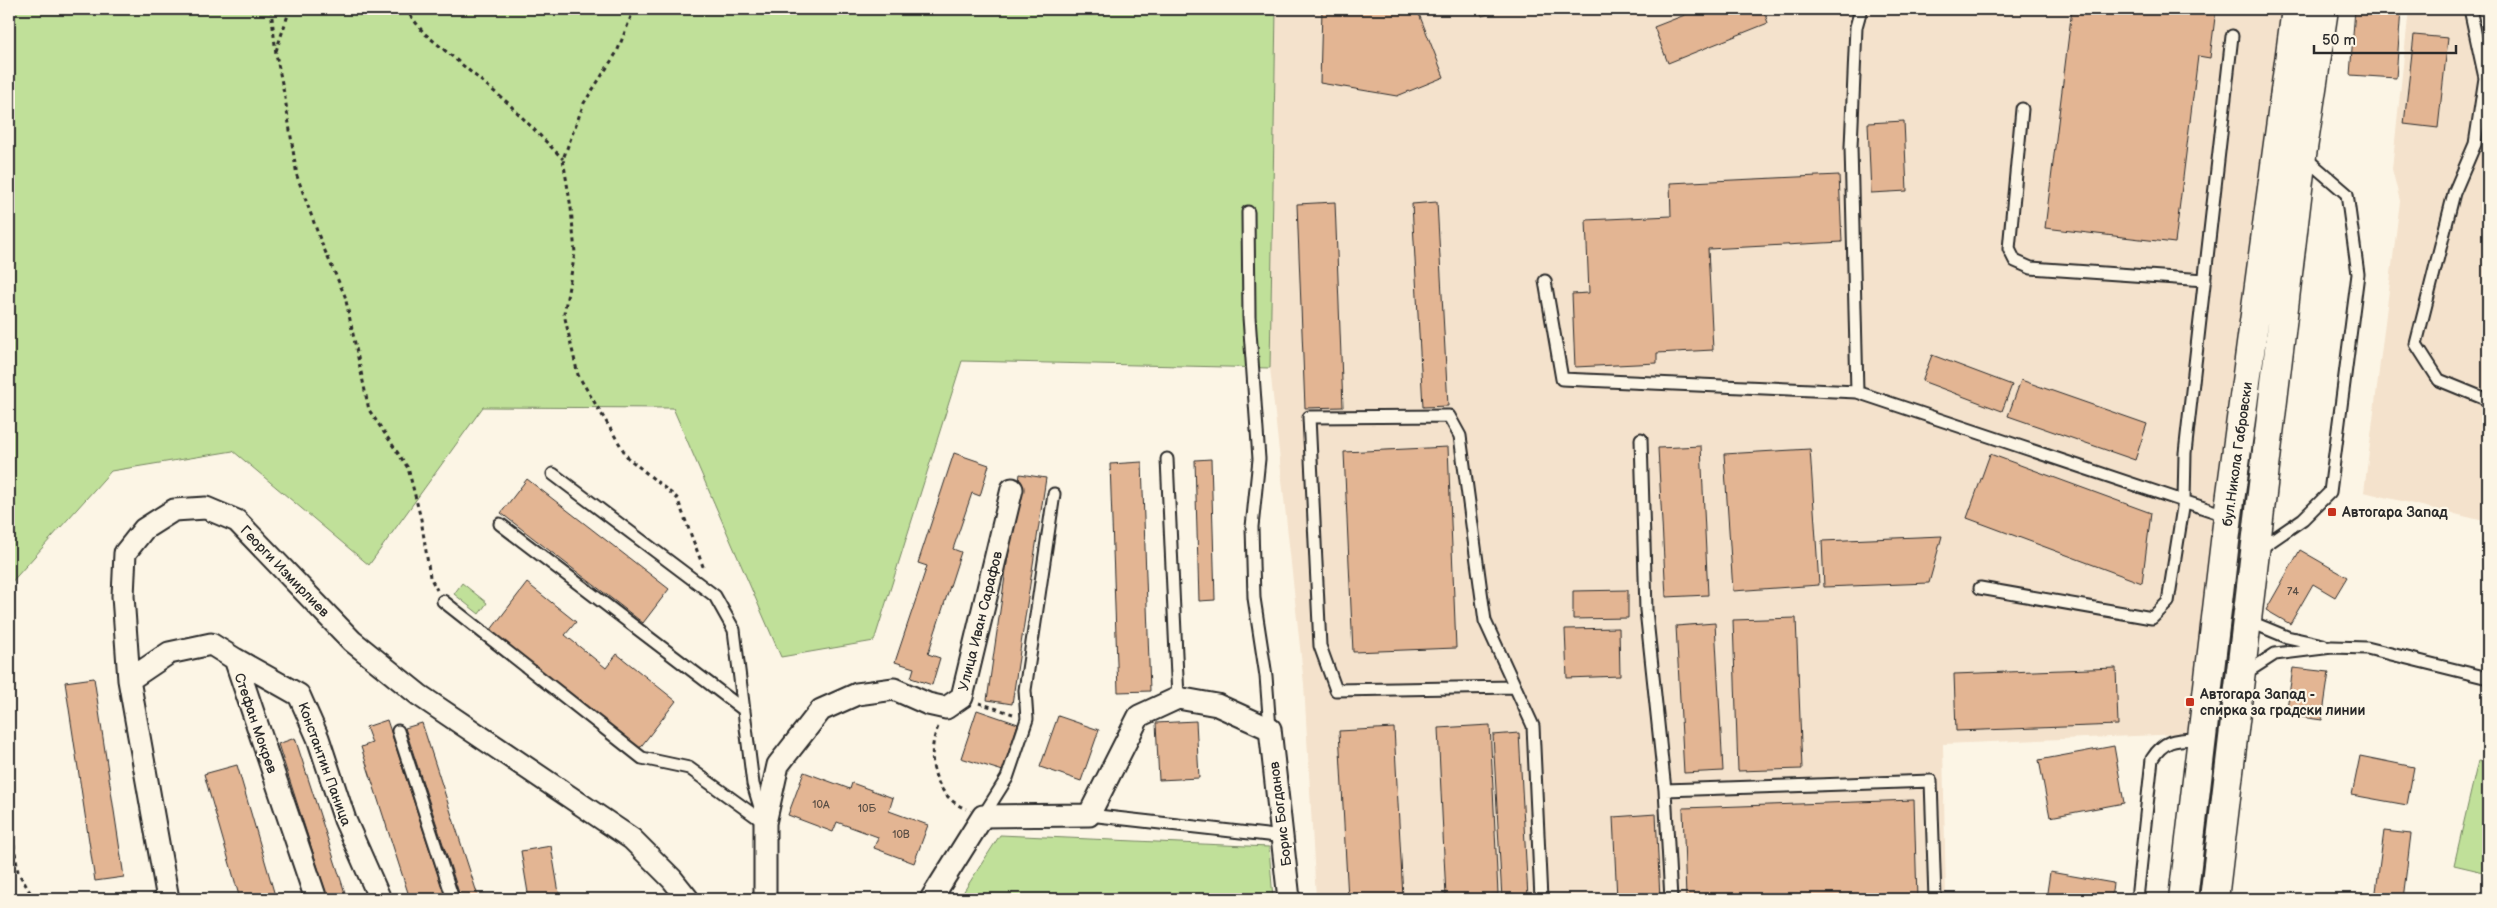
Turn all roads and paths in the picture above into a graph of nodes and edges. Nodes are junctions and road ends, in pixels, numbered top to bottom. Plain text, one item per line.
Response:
1 (271, 9) edge
2 (290, 9) edge
3 (405, 9) edge
4 (634, 9) edge
5 (1861, 9) edge
6 (2296, 9) edge
7 (2324, 9) edge
8 (2470, 9) edge
9 (2232, 36) dead end
10 (276, 54) junction
11 (2022, 109) dead end
12 (2302, 155) junction
13 (564, 159) junction
14 (1248, 212) dead end
15 (2205, 280) junction
16 (1545, 281) dead end
17 (1858, 392) junction
18 (2488, 400) edge
19 (1641, 439) dead end
20 (1167, 459) dead end
21 (553, 474) dead end
22 (1012, 489) dead end
23 (1054, 494) dead end
24 (2184, 501) junction
25 (2228, 516) junction
26 (500, 524) dead end
27 (2254, 552) junction
28 (1980, 588) dead end
29 (715, 596) junction
30 (443, 601) joint
31 (2246, 620) junction
32 (2332, 647) junction
33 (235, 658) junction
34 (2240, 676) junction
35 (2488, 678) edge
36 (129, 680) junction
37 (1515, 687) junction
38 (1178, 698) junction
39 (954, 702) junction
40 (744, 710) junction
41 (1027, 719) junction
42 (1270, 729) junction
43 (398, 731) dead end
44 (2202, 739) junction
45 (1665, 790) junction
46 (9, 813) edge
47 (1089, 815) junction
48 (983, 816) junction
49 (765, 823) junction
50 (1284, 837) junction
51 (34, 899) edge
52 (168, 899) edge
53 (316, 899) edge
54 (380, 899) edge
55 (453, 899) edge
56 (688, 899) edge
57 (765, 899) edge
58 (931, 899) edge
59 (1289, 899) edge
60 (1541, 899) edge
61 (1671, 899) edge
62 (1935, 899) edge
63 (2137, 899) edge
64 (2183, 899) edge
65 (2214, 899) edge

1 - 10 path
2 - 10 path
3 - 13 path
4 - 13 path
5 - 17 lane
6 - 25 street, бул.Никола Габровски
7 - 12 street, бул.Никола Габровски
8 - 18 lane
9 - 15 lane
10 - 30 path
11 - 15 lane
12 - 27 street, бул.Никола Габровски
12 - 27 lane
13 - 29 path
14 - 42 lane
15 - 24 lane
16 - 17 lane
17 - 24 lane
19 - 45 lane
20 - 38 lane
21 - 29 lane
22 - 39 street, Улица Иван Сарафов
23 - 41 lane
24 - 25 lane
24 - 28 lane
25 - 44 street, бул.Никола Габровски
26 - 40 lane
27 - 31 street, бул.Никола Габровски
29 - 40 lane
30 - 49 lane
31 - 32 lane
31 - 34 street, бул.Никола Габровски
32 - 34 lane
32 - 35 lane
33 - 36 street, Стефан Мокрев
33 - 53 street, Стефан Мокрев
33 - 54 street, Константин Паница
34 - 65 street, бул.Никола Габровски
36 - 52 street, Георги Измирлиев
36 - 56 street, Георги Измирлиев
37 - 37 lane
37 - 60 lane
38 - 42 street
38 - 47 street
39 - 41 path
39 - 48 path
39 - 49 street
40 - 49 lane
41 - 48 lane
42 - 50 street, Борис Богданов
43 - 55 lane
44 - 63 lane
44 - 64 street, бул.Никола Габровски
45 - 61 lane
45 - 62 lane
46 - 51 path
47 - 48 street
47 - 50 lane
48 - 58 street
49 - 57 street
50 - 59 street, Борис Богданов

